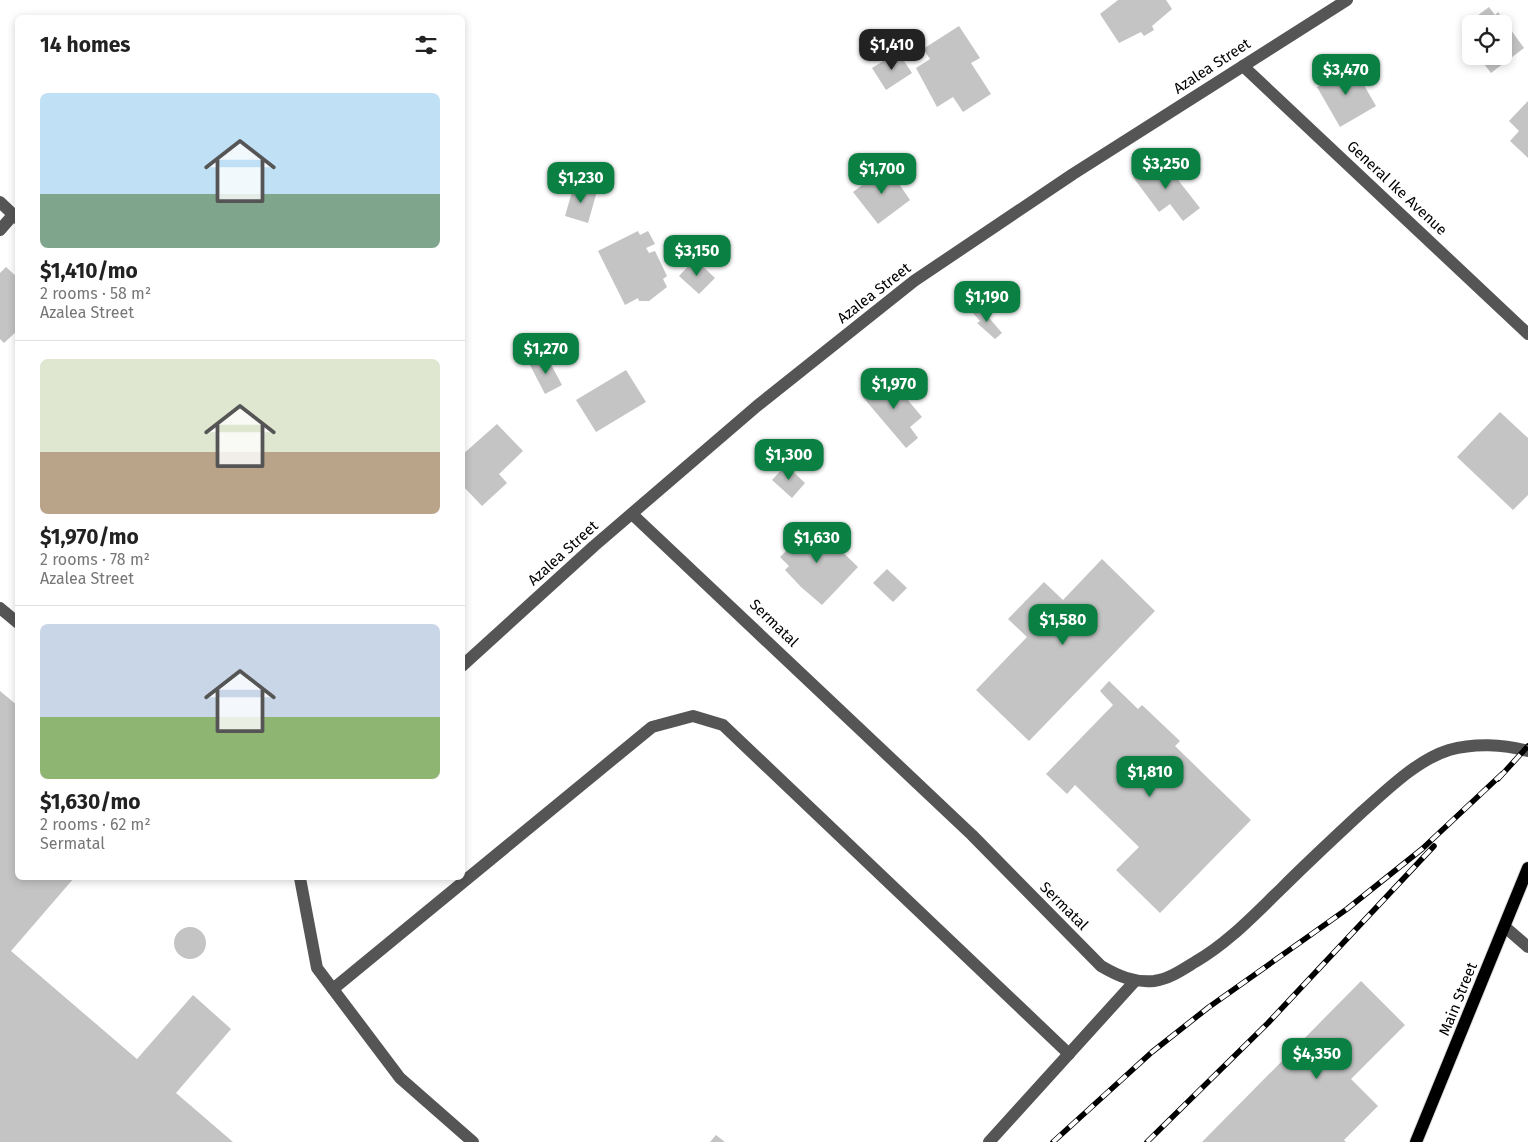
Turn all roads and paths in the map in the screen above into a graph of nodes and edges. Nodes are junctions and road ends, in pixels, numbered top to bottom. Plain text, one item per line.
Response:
1 (1347, 0) edge
2 (1243, 66) junction
3 (0, 202) edge
4 (15, 217) edge
5 (0, 230) edge
6 (1528, 334) edge
7 (632, 514) junction
8 (0, 608) edge
9 (15, 620) edge
10 (465, 663) edge
11 (1528, 751) edge
12 (1528, 868) edge
13 (300, 880) edge
14 (1504, 927) junction
15 (1528, 947) edge
16 (1135, 981) junction
17 (333, 989) junction
18 (1070, 1054) junction
19 (473, 1142) edge
20 (989, 1142) edge
21 (1416, 1142) edge

1 - 2 street, Azalea Street
2 - 6 street, General Ike Avenue
2 - 7 street, Azalea Street
3 - 4 street
4 - 5 street
7 - 10 street, Azalea Street
7 - 16 street, Sermatal
8 - 9 street
11 - 16 street, Sermatal
12 - 14 main road, Main Street
13 - 17 street
14 - 15 street
14 - 21 main road, Main Street
16 - 18 street
17 - 18 street
17 - 19 street
18 - 20 street

